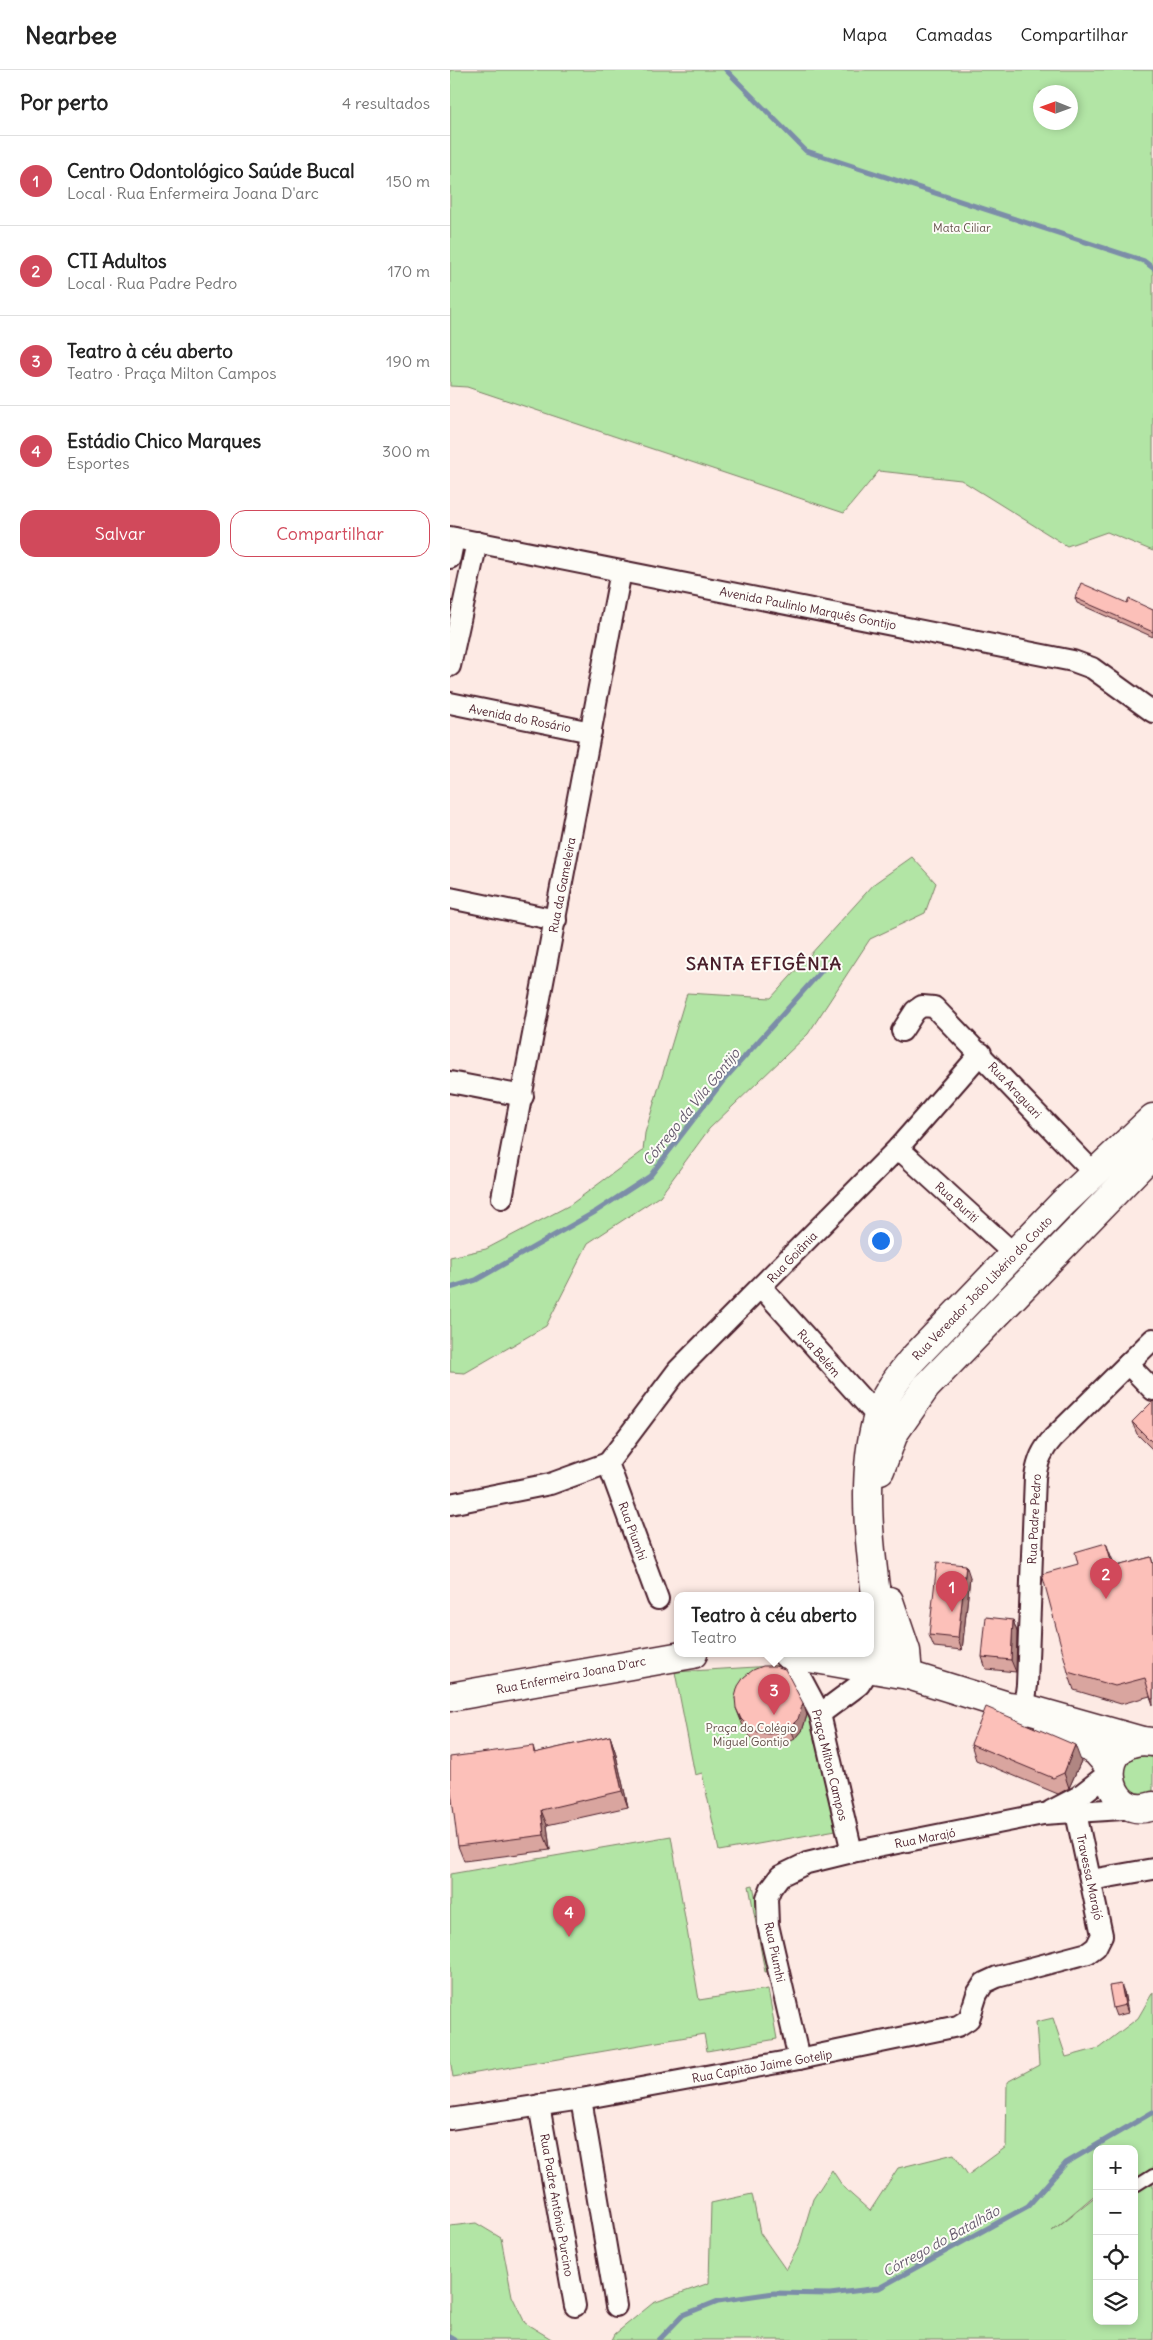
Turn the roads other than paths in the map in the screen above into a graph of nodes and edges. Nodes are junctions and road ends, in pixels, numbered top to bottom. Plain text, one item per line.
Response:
1 (452, 537) edge
2 (476, 542) junction
3 (450, 558) edge
4 (621, 571) junction
5 (450, 666) edge
6 (450, 704) edge
7 (1153, 712) edge
8 (591, 732) junction
9 (450, 898) edge
10 (556, 920) junction
11 (902, 1031) dead end
12 (981, 1053) junction
13 (450, 1082) edge
14 (523, 1096) junction
15 (1153, 1118) edge
16 (898, 1148) junction
17 (1153, 1153) edge
18 (1094, 1174) junction
19 (502, 1198) dead end
20 (1016, 1255) junction
21 (762, 1288) junction
22 (1153, 1339) edge
23 (1128, 1364) junction
24 (1153, 1390) edge
25 (886, 1426) junction
26 (608, 1462) junction
27 (450, 1504) edge
28 (658, 1599) dead end
29 (676, 1657) edge
30 (789, 1657) edge
31 (805, 1657) edge
32 (888, 1671) junction
33 (450, 1697) edge
34 (1018, 1709) junction
35 (820, 1714) junction
36 (1148, 1741) edge
37 (1110, 1770) junction
38 (1146, 1807) edge
39 (1076, 1813) junction
40 (1043, 1814) junction
41 (852, 1852) junction
42 (807, 1864) joint
43 (1153, 1869) edge
44 (1091, 1880) junction
45 (1046, 1964) joint
46 (799, 2059) junction
47 (581, 2099) junction
48 (539, 2105) junction
49 (450, 2119) edge
50 (1153, 2175) edge
51 (1138, 2184) edge
52 (575, 2306) dead end
53 (616, 2306) dead end

1 - 2 street, Avenida Paulinlo Marquês Gontijo
1 - 3 street
2 - 4 street, Avenida Paulinlo Marquês Gontijo
2 - 5 street
4 - 7 street, Avenida Paulinlo Marquês Gontijo
4 - 8 street, Rua da Gameleira
6 - 8 street, Avenida do Rosário
8 - 10 street, Rua da Gameleira
9 - 10 street
10 - 14 street, Rua da Gameleira
11 - 12 street, Rua Araguari
12 - 16 street, Rua Goiânia
12 - 18 street, Rua Araguari
13 - 14 street
14 - 19 street, Rua da Gameleira
15 - 18 main road, Rua Vereador João Libério do Couto
16 - 20 street, Rua Buriti
16 - 21 street, Rua Goiânia
17 - 25 main road, Rua Vereador João Libério do Couto
18 - 20 main road, Rua Vereador João Libério do Couto
20 - 25 main road, Rua Vereador João Libério do Couto
21 - 25 street, Rua Belém
21 - 26 street, Rua Goiânia
22 - 23 street, Rua Padre Pedro
23 - 24 street
23 - 34 street, Rua Padre Pedro
25 - 32 main road, Rua Vereador João Libério do Couto
26 - 27 street
26 - 28 street, Rua Piumhi
29 - 33 main road, Rua Enfermeira Joana D'arc
30 - 35 street, Praça Milton Campos
31 - 32 main road
32 - 34 main road
32 - 35 street
34 - 36 main road
34 - 37 main road
35 - 41 street, Praça Milton Campos
36 - 37 main road
37 - 38 main road
37 - 40 street, Rua Marajó
38 - 39 street, Rua Marajó
39 - 40 street, Rua Marajó
39 - 44 street, Travessa Marajó
40 - 41 street, Rua Marajó
41 - 42 street, Rua Marajó
42 - 46 street, Rua Piumhi
43 - 44 street
44 - 45 street, Travessa Marajó
45 - 46 street, Rua Capitão Jaime Gotelip
46 - 47 street, Rua Capitão Jaime Gotelip
47 - 48 street, Rua Capitão Jaime Gotelip
47 - 53 street
48 - 49 street, Rua Capitão Jaime Gotelip
48 - 52 street, Rua Padre Antônio Purcino
50 - 51 lane

